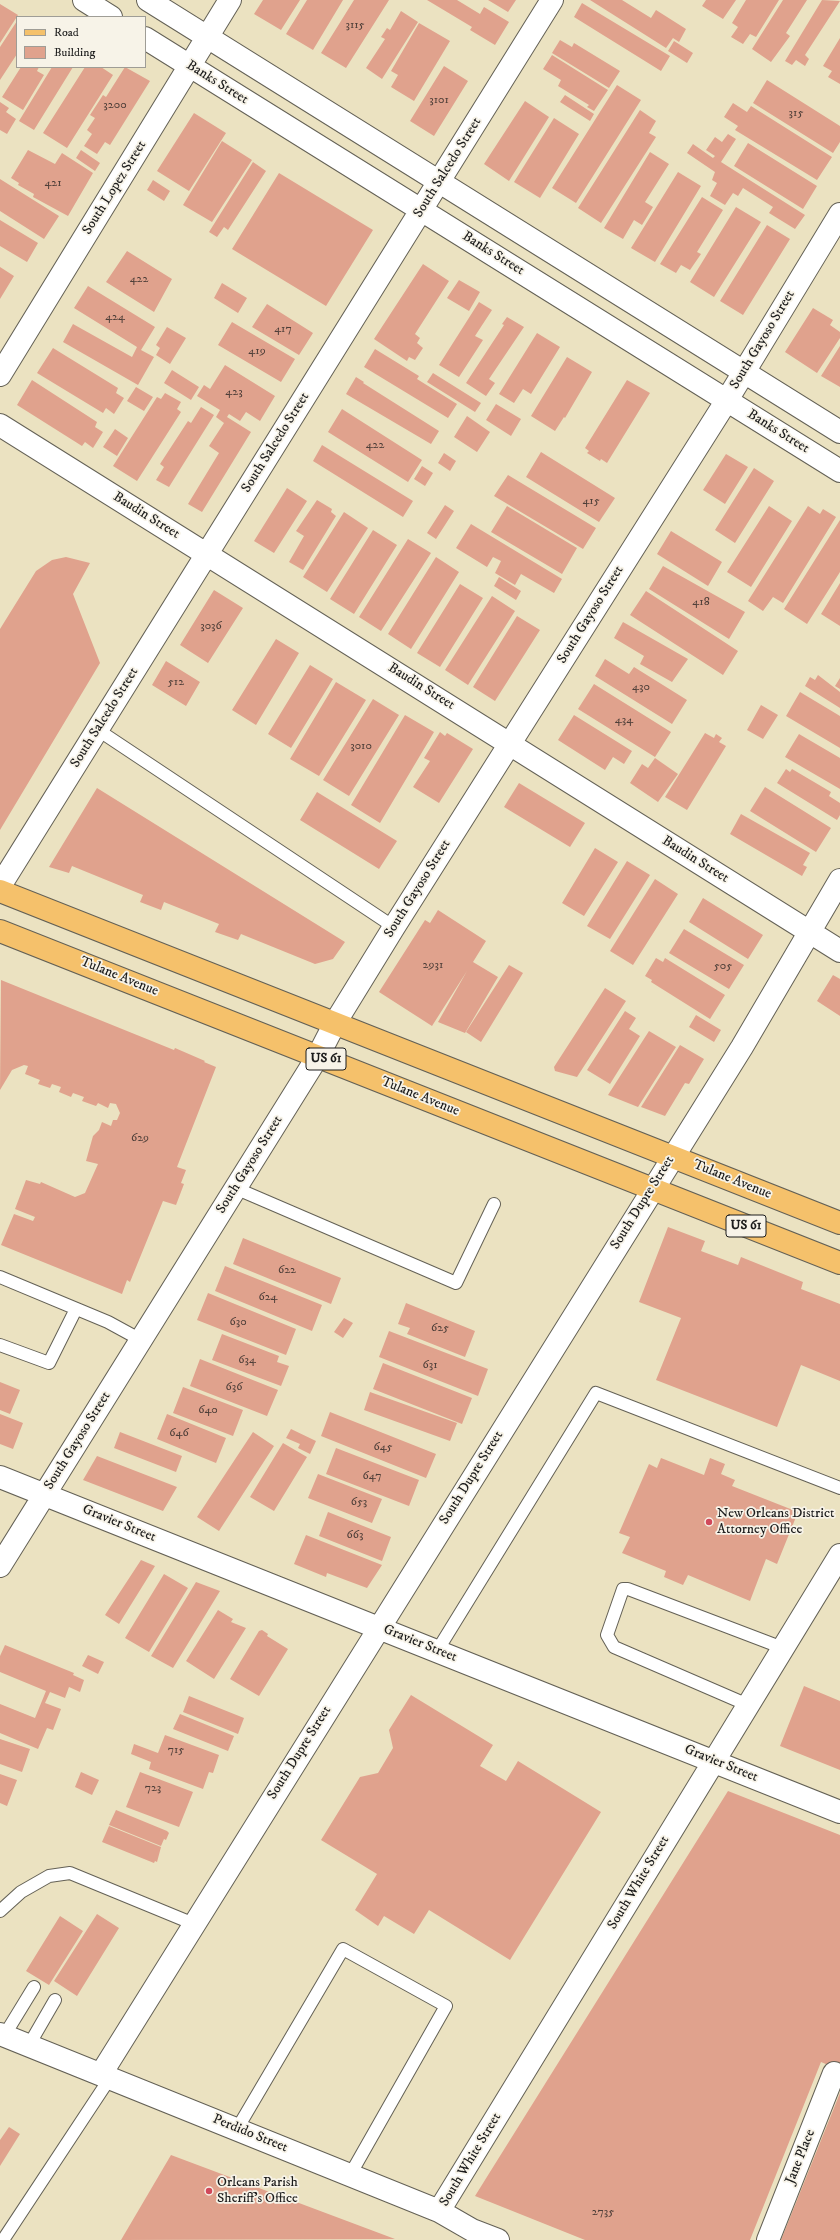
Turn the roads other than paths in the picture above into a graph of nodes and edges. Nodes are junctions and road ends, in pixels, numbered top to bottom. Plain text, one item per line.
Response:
1 (84, 0) edge
2 (148, 0) edge
3 (230, 0) edge
4 (552, 0) edge
5 (109, 16) edge
6 (207, 37) junction
7 (146, 39) edge
8 (190, 66) junction
9 (439, 182) junction
10 (422, 210) junction
11 (840, 214) edge
12 (744, 372) junction
13 (0, 375) edge
14 (727, 400) junction
15 (0, 426) edge
16 (840, 432) edge
17 (840, 471) edge
18 (207, 554) junction
19 (98, 730) junction
20 (509, 742) junction
21 (840, 880) edge
22 (0, 886) edge
23 (0, 891) edge
24 (394, 927) junction
25 (0, 931) edge
26 (808, 932) junction
27 (840, 951) edge
28 (335, 1023) junction
29 (318, 1056) junction
30 (672, 1157) junction
31 (235, 1188) junction
32 (652, 1188) junction
33 (494, 1204) dead end
34 (840, 1223) edge
35 (840, 1263) edge
36 (0, 1277) edge
37 (76, 1309) junction
38 (141, 1340) junction
39 (0, 1345) edge
40 (0, 1477) edge
41 (840, 1488) edge
42 (44, 1495) junction
43 (840, 1555) edge
44 (0, 1566) edge
45 (378, 1628) junction
46 (784, 1648) junction
47 (437, 1651) junction
48 (748, 1705) junction
49 (714, 1762) junction
50 (840, 1812) edge
51 (0, 1911) edge
52 (194, 1924) junction
53 (34, 1987) dead end
54 (55, 2000) dead end
55 (2, 2035) edge
56 (29, 2045) junction
57 (834, 2073) dead end
58 (106, 2076) junction
59 (237, 2129) junction
60 (350, 2175) junction
61 (439, 2211) junction
62 (3, 2240) edge
63 (498, 2240) edge
64 (768, 2240) edge

1 - 5 street
2 - 6 street
3 - 6 street, South Lopez Street
4 - 9 street, South Salcedo Street
6 - 8 street, South Lopez Street
6 - 9 street
7 - 8 street, Banks Street
8 - 10 street, Banks Street
8 - 13 street, South Lopez Street
9 - 10 street, South Salcedo Street
9 - 12 street
10 - 14 street, Banks Street
10 - 18 street, South Salcedo Street
11 - 12 street, South Gayoso Street
12 - 14 street, South Gayoso Street
12 - 16 street
14 - 17 street, Banks Street
14 - 20 street, South Gayoso Street
15 - 18 street, Baudin Street
18 - 19 street, South Salcedo Street
18 - 20 street, Baudin Street
19 - 22 street, South Salcedo Street
19 - 24 lane
20 - 24 street, South Gayoso Street
20 - 26 street, Baudin Street
21 - 26 street, South Dupre Street
23 - 28 main road, Tulane Avenue / US 61
24 - 28 street, South Gayoso Street
25 - 29 main road, Tulane Avenue / US 61
26 - 27 street, Baudin Street
26 - 30 street, South Dupre Street
28 - 29 street, South Gayoso Street
28 - 30 main road, Tulane Avenue / US 61
29 - 31 street, South Gayoso Street
29 - 32 main road, Tulane Avenue / US 61
30 - 32 street, South Dupre Street
30 - 34 main road, Tulane Avenue / US 61
31 - 33 lane
31 - 38 street, South Gayoso Street
32 - 35 main road, Tulane Avenue / US 61
32 - 45 street, South Dupre Street
36 - 37 lane
37 - 38 lane
37 - 39 lane
38 - 42 street, South Gayoso Street
40 - 42 street, Gravier Street
41 - 47 lane
42 - 44 street, South Gayoso Street
42 - 45 street, Gravier Street
43 - 46 street, South White Street
45 - 47 street, Gravier Street
45 - 52 street, South Dupre Street
46 - 48 street, South White Street
46 - 48 lane
47 - 49 street, Gravier Street
48 - 49 street, South White Street
49 - 50 street, Gravier Street
49 - 61 street, South White Street
51 - 52 lane
52 - 58 street, South Dupre Street
53 - 55 lane
54 - 56 lane
55 - 56 street, Perdido Street
56 - 58 street, Perdido Street
57 - 64 street, Jane Place
58 - 59 street, Perdido Street
58 - 62 lane
59 - 60 street, Perdido Street
59 - 60 lane
60 - 61 street, Perdido Street
61 - 63 street, Perdido Street

